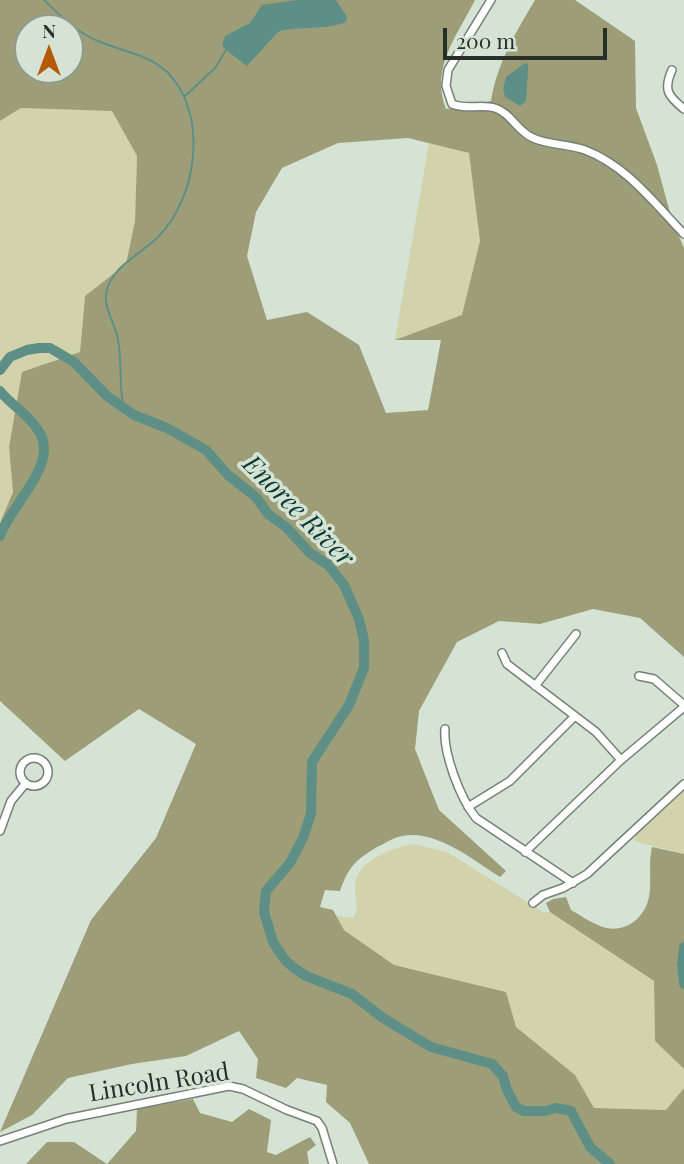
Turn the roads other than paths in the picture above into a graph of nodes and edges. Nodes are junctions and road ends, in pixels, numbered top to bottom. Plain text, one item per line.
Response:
1 (491, 0) edge
2 (672, 70) dead end
3 (684, 109) edge
4 (684, 234) edge
5 (576, 634) dead end
6 (502, 653) dead end
7 (639, 676) dead end
8 (535, 686) junction
9 (684, 706) edge
10 (575, 716) junction
11 (445, 729) dead end
12 (621, 760) junction
13 (26, 783) dead end
14 (684, 784) edge
15 (467, 807) junction
16 (0, 831) edge
17 (525, 852) junction
18 (573, 883) junction
19 (533, 903) dead end
20 (0, 1141) edge
21 (333, 1164) edge

1 - 4 street
2 - 3 street
5 - 8 street
6 - 8 street
7 - 9 street
8 - 10 street
9 - 12 street
10 - 12 street
10 - 15 street
11 - 15 street
12 - 17 street
13 - 16 street
14 - 18 street
15 - 17 street
17 - 18 street
18 - 19 street
20 - 21 street, Lincoln Road

